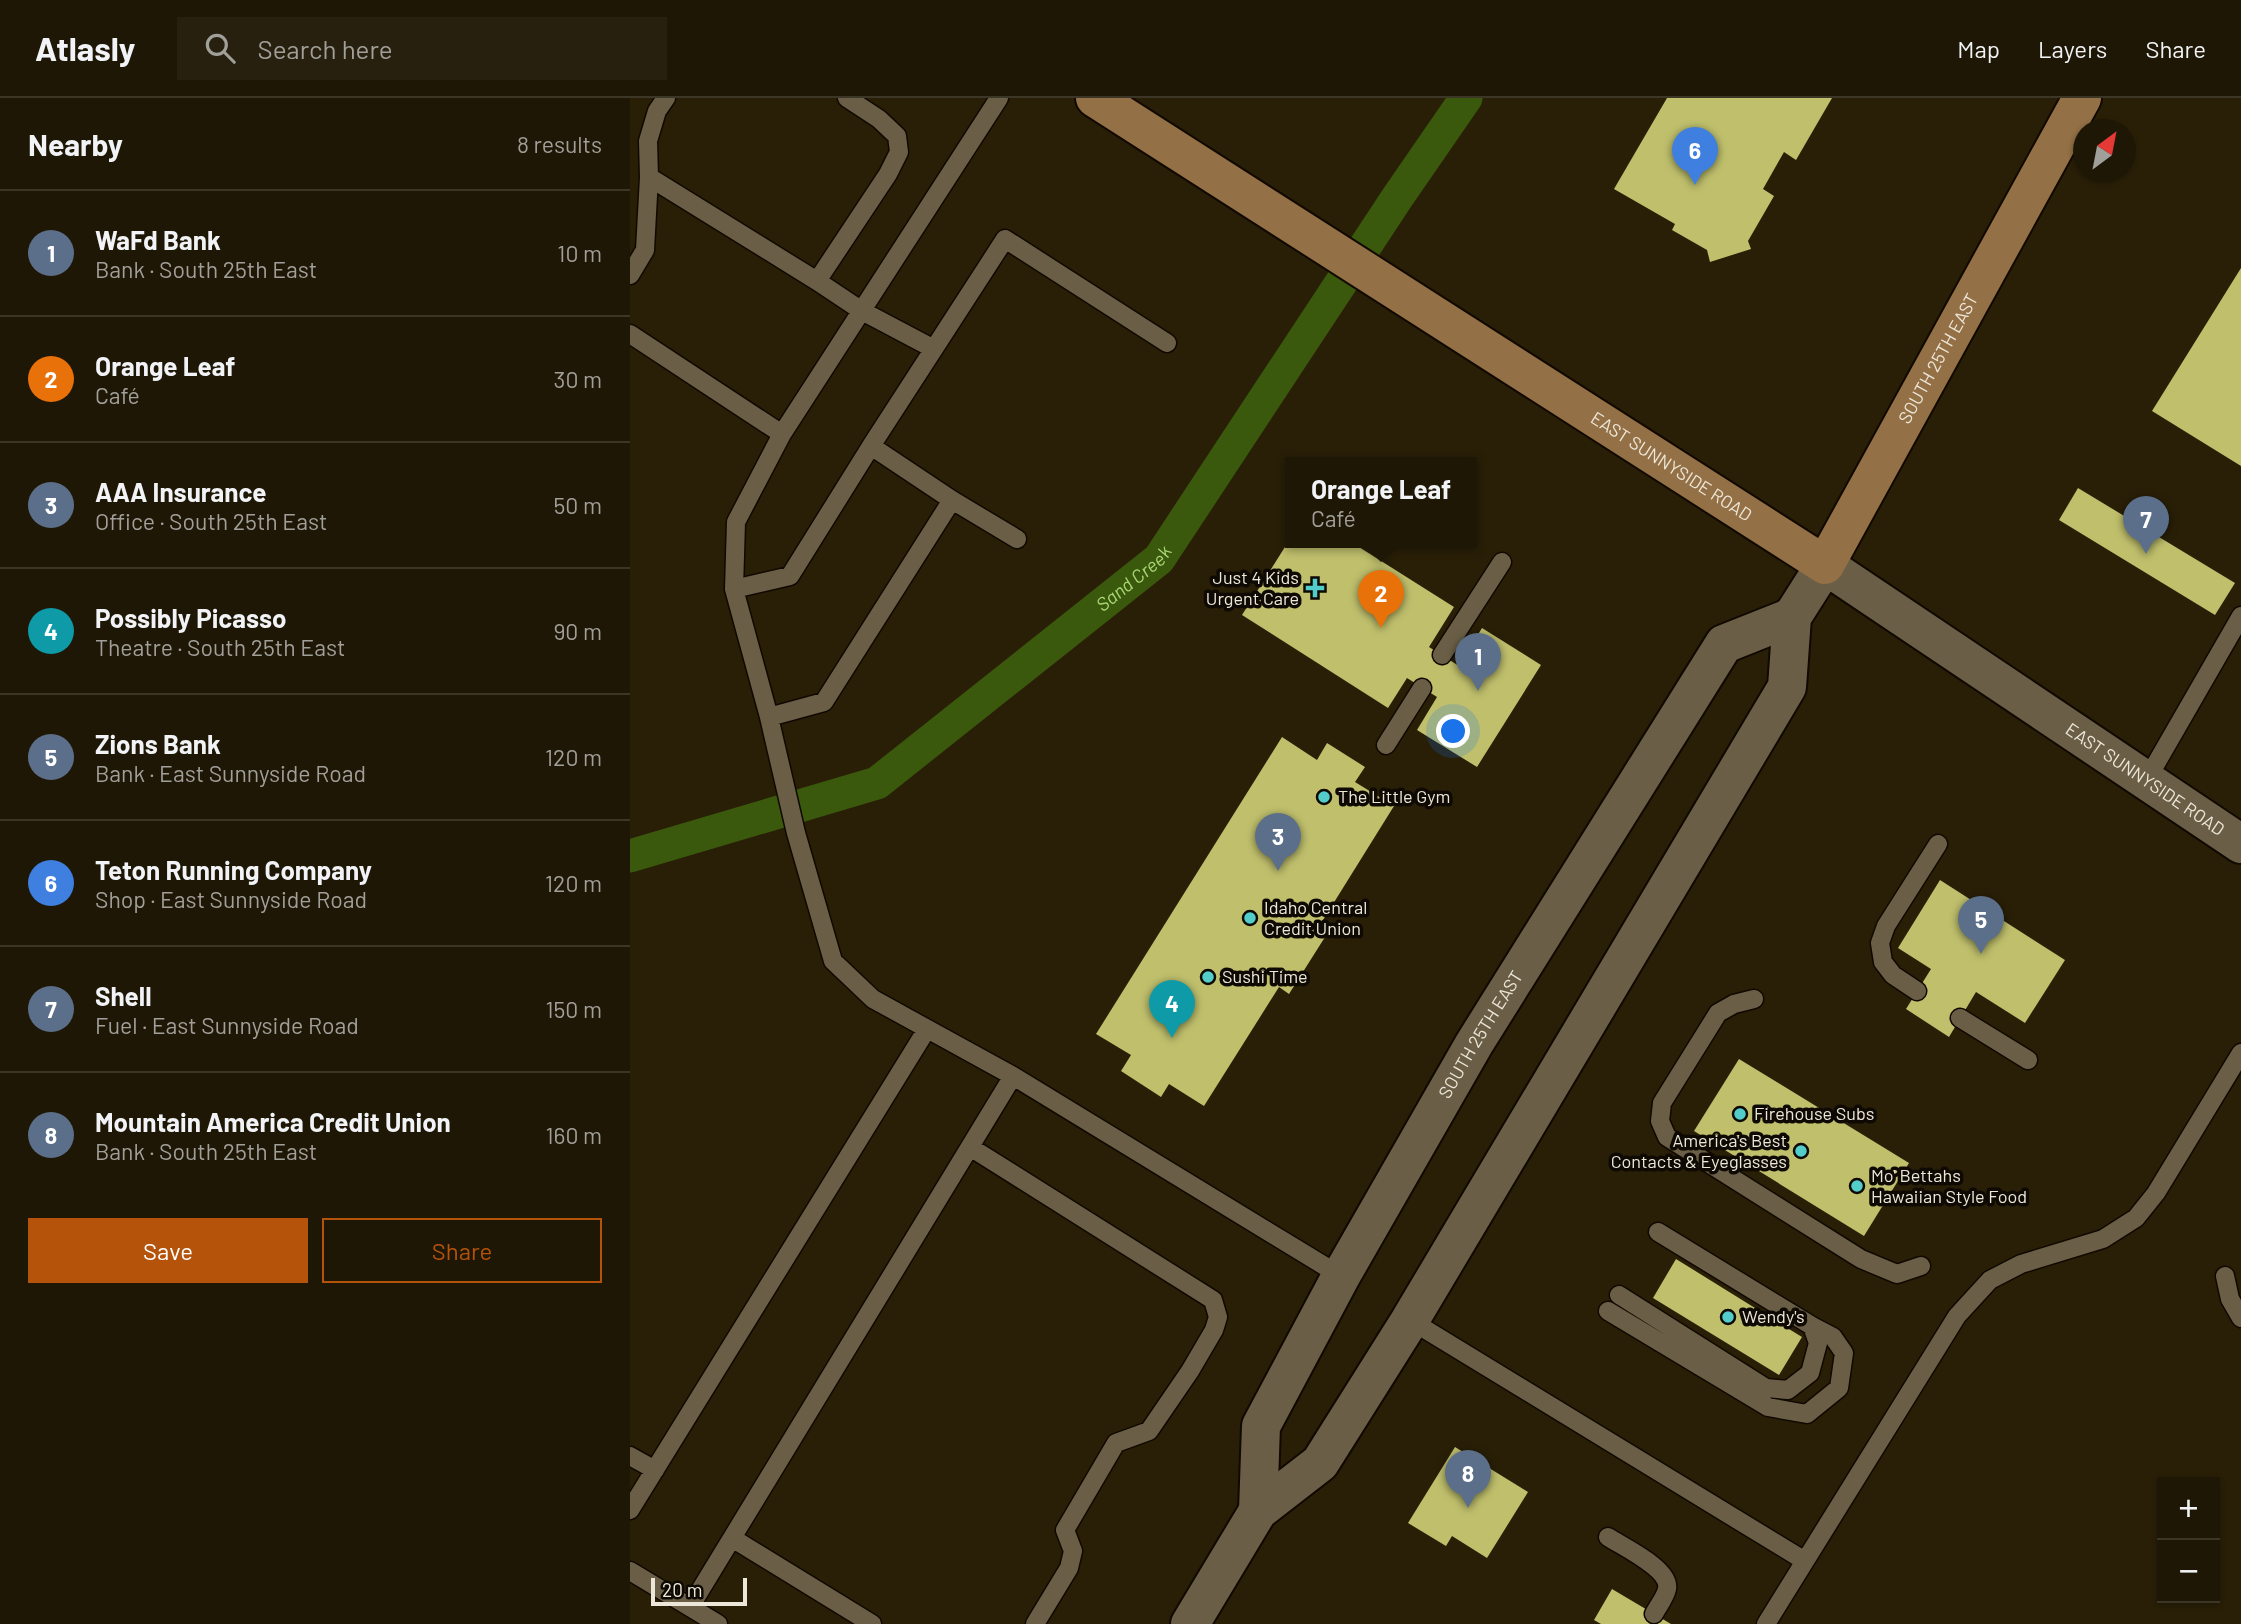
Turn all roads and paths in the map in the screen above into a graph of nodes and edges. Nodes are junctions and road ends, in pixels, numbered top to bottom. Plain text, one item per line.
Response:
1 (666, 98) edge
2 (847, 98) edge
3 (999, 98) edge
4 (1095, 98) edge
5 (2082, 98) edge
6 (649, 177) junction
7 (630, 275) edge
8 (817, 281) junction
9 (862, 311) junction
10 (630, 334) edge
11 (1167, 343) dead end
12 (934, 349) junction
13 (782, 434) junction
14 (871, 446) junction
15 (952, 500) junction
16 (1017, 539) dead end
17 (1502, 562) dead end
18 (1825, 565) junction
19 (734, 589) junction
20 (2241, 616) edge
21 (1792, 617) junction
22 (1442, 655) dead end
23 (1422, 688) dead end
24 (769, 717) junction
25 (1386, 745) dead end
26 (2146, 781) junction
27 (1938, 844) dead end
28 (2241, 844) edge
29 (1917, 991) dead end
30 (1754, 999) dead end
31 (1960, 1018) dead end
32 (927, 1029) junction
33 (2241, 1053) edge
34 (2028, 1060) dead end
35 (1013, 1076) junction
36 (970, 1147) junction
37 (1658, 1232) dead end
38 (1921, 1266) dead end
39 (1341, 1276) junction
40 (2225, 1276) dead end
41 (1619, 1295) dead end
42 (1608, 1311) dead end
43 (2241, 1318) edge
44 (1410, 1320) junction
45 (1812, 1326) junction
46 (630, 1456) edge
47 (654, 1470) junction
48 (630, 1510) edge
49 (1258, 1511) junction
50 (1608, 1537) dead end
51 (732, 1538) junction
52 (1805, 1561) junction
53 (630, 1571) edge
54 (690, 1607) junction
55 (1654, 1614) dead end
56 (718, 1624) edge
57 (872, 1624) edge
58 (1035, 1624) edge
59 (1190, 1624) edge
60 (1766, 1624) edge

1 - 6 lane
2 - 8 lane
3 - 9 lane
4 - 18 main road, EAST SUNNYSIDE ROAD
5 - 18 main road, SOUTH 25TH EAST
6 - 7 lane
6 - 8 lane
8 - 9 lane
9 - 12 lane
9 - 13 lane
10 - 13 lane
11 - 12 lane
12 - 14 lane
13 - 19 lane
14 - 15 lane
14 - 19 lane
15 - 16 lane
15 - 24 lane
17 - 22 lane
18 - 21 main road, SOUTH 25TH EAST
18 - 26 main road, EAST SUNNYSIDE ROAD
19 - 24 lane
20 - 26 lane
21 - 39 main road, SOUTH 25TH EAST
21 - 44 main road, SOUTH 25TH EAST
23 - 25 lane
24 - 32 lane
26 - 28 main road, EAST SUNNYSIDE ROAD
27 - 29 lane
30 - 38 lane
31 - 34 lane
32 - 35 lane
32 - 47 lane
33 - 52 lane
35 - 36 lane
35 - 39 lane
36 - 51 lane
36 - 58 lane
37 - 45 lane
39 - 49 main road, SOUTH 25TH EAST
40 - 43 lane
41 - 45 lane
42 - 45 lane
44 - 49 main road, SOUTH 25TH EAST
44 - 52 lane
46 - 47 lane
47 - 48 lane
49 - 59 main road, SOUTH 25TH EAST
50 - 55 lane
51 - 54 lane
51 - 57 lane
52 - 60 lane
53 - 54 lane
54 - 56 lane

